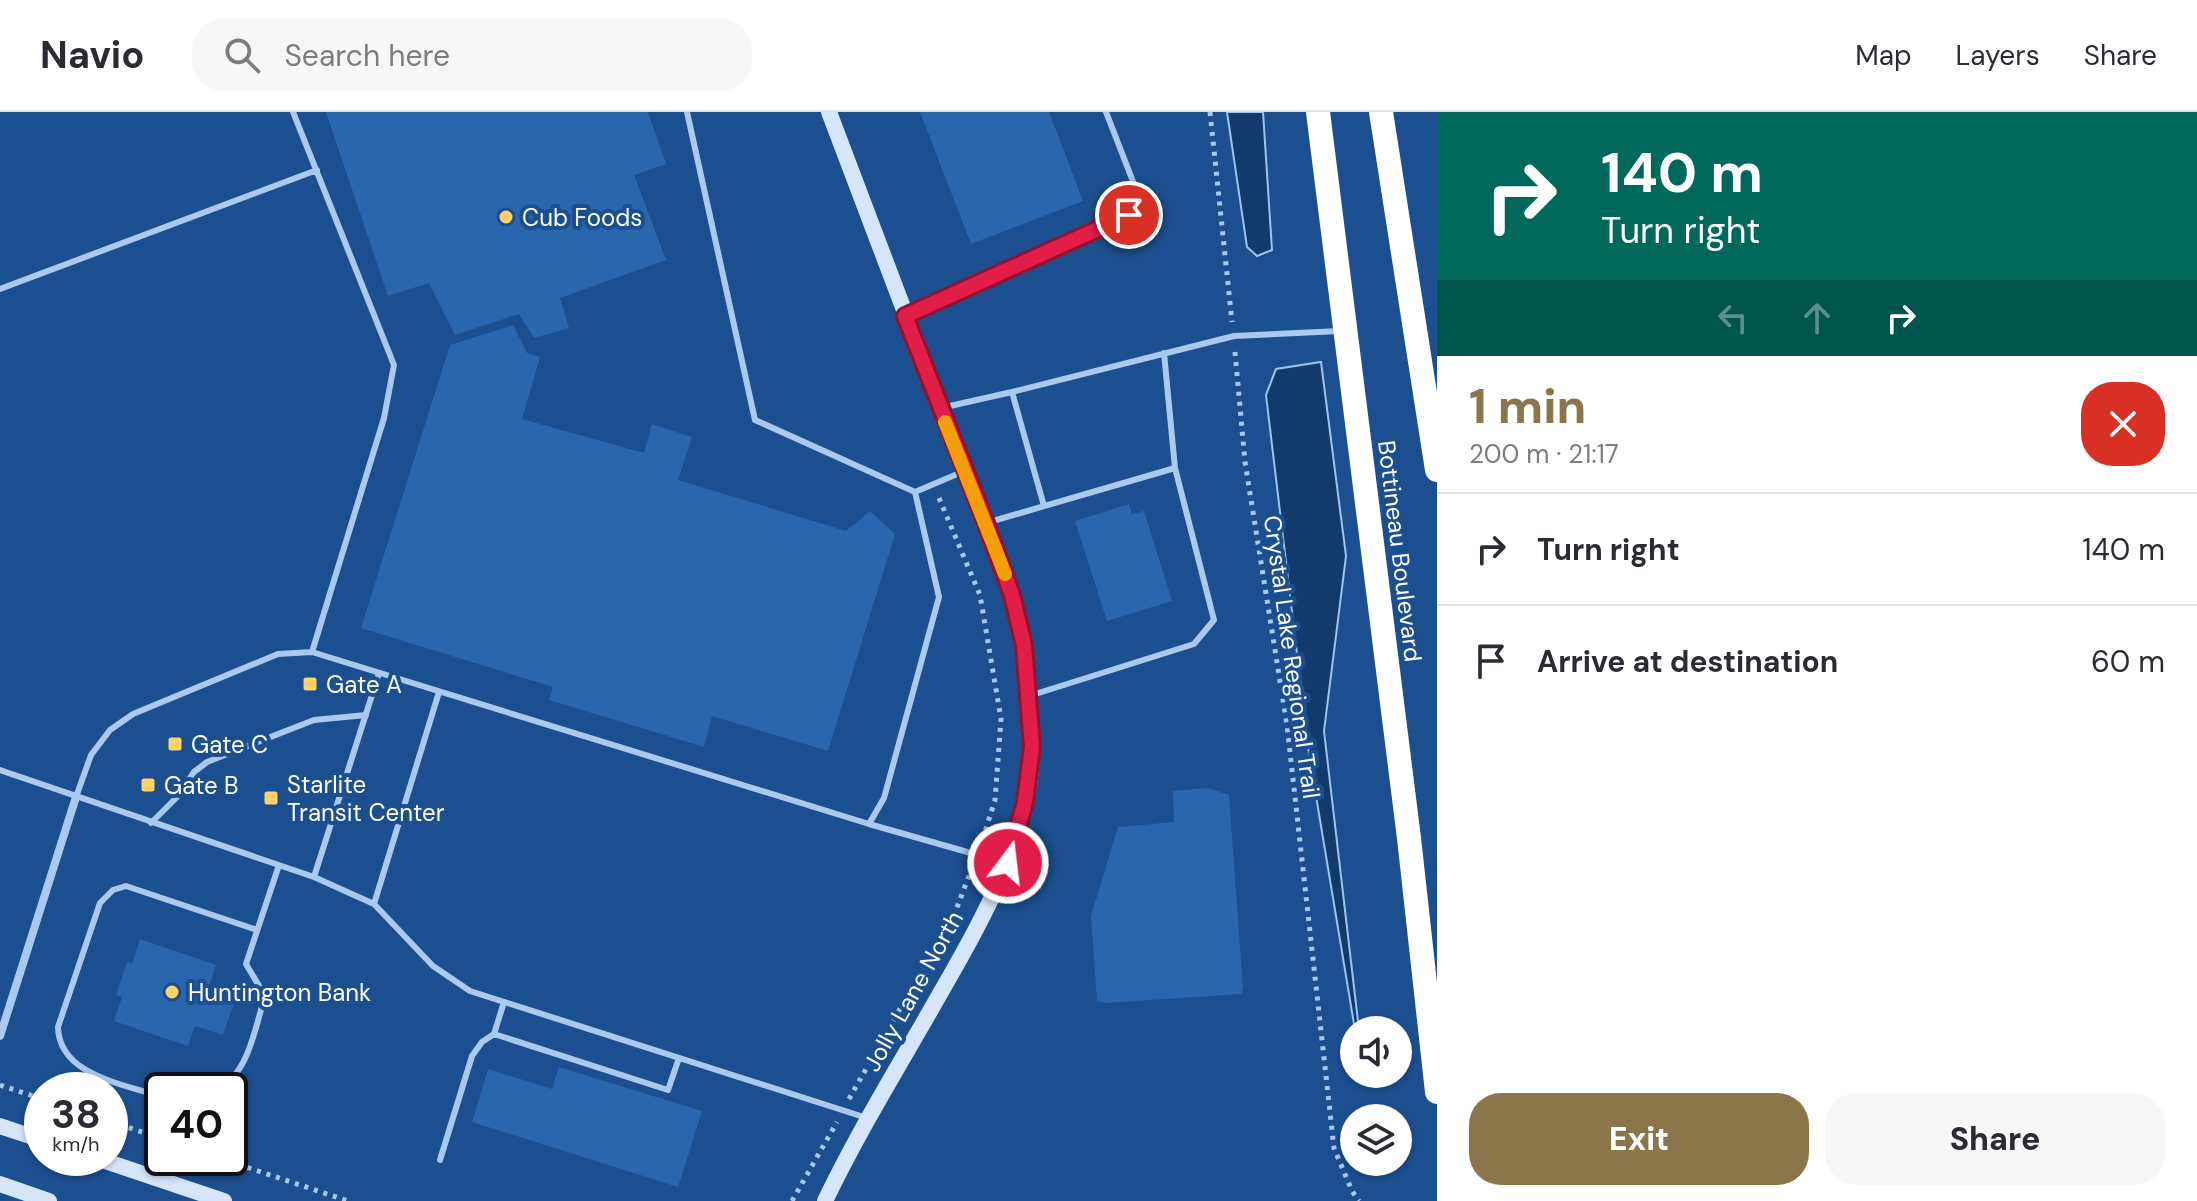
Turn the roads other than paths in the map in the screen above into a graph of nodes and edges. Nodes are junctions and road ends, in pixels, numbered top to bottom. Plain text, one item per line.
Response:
1 (293, 112) edge
2 (687, 112) edge
3 (829, 112) edge
4 (1106, 112) edge
5 (1318, 112) edge
6 (1381, 112) edge
7 (317, 170) junction
8 (0, 289) edge
9 (905, 316) junction
10 (1344, 331) junction
11 (1164, 353) junction
12 (1012, 392) junction
13 (939, 408) junction
14 (1175, 468) junction
15 (965, 470) junction
16 (1437, 470) edge
17 (915, 492) junction
18 (1044, 506) junction
19 (986, 523) junction
20 (312, 652) junction
21 (379, 673) junction
22 (439, 692) junction
23 (1028, 696) junction
24 (366, 715) junction
25 (0, 770) edge
26 (76, 797) junction
27 (151, 823) junction
28 (869, 824) junction
29 (1008, 863) junction
30 (279, 865) junction
31 (314, 877) junction
32 (374, 904) junction
33 (257, 930) junction
34 (504, 1002) junction
35 (494, 1034) junction
36 (0, 1036) edge
37 (679, 1058) junction
38 (237, 1072) edge
39 (144, 1091) edge
40 (1437, 1092) edge
41 (869, 1119) junction
42 (0, 1126) edge
43 (24, 1134) edge
44 (440, 1160) dead end
45 (128, 1169) edge
46 (0, 1184) edge
47 (49, 1201) edge
48 (224, 1201) edge
49 (825, 1201) edge

1 - 7 lane
2 - 17 lane
3 - 9 street, Jolly Lane North
4 - 9 lane
5 - 10 highway, Bottineau Boulevard
6 - 16 highway, Bottineau Boulevard
7 - 8 lane
7 - 20 lane
9 - 13 street, Jolly Lane North
10 - 11 lane
10 - 40 highway, Bottineau Boulevard
11 - 12 lane
11 - 14 lane
12 - 13 lane
12 - 18 lane
13 - 15 street, Jolly Lane North
14 - 18 lane
14 - 23 lane
15 - 17 lane
15 - 19 street, Jolly Lane North
17 - 28 lane
18 - 19 lane
19 - 23 street, Jolly Lane North
20 - 21 lane
20 - 26 lane
21 - 22 lane
21 - 24 lane
22 - 28 lane
22 - 32 lane
23 - 29 street, Jolly Lane North
24 - 27 lane
24 - 31 lane
25 - 26 lane
26 - 27 lane
26 - 36 street
27 - 30 lane
28 - 29 lane
29 - 41 street, Jolly Lane North
30 - 31 lane
30 - 33 lane
31 - 32 lane
32 - 34 lane
33 - 38 lane
33 - 39 lane
34 - 35 lane
34 - 37 lane
35 - 37 lane
35 - 44 lane
37 - 41 lane
41 - 49 street, Jolly Lane North
42 - 43 street
45 - 48 street
46 - 47 street

